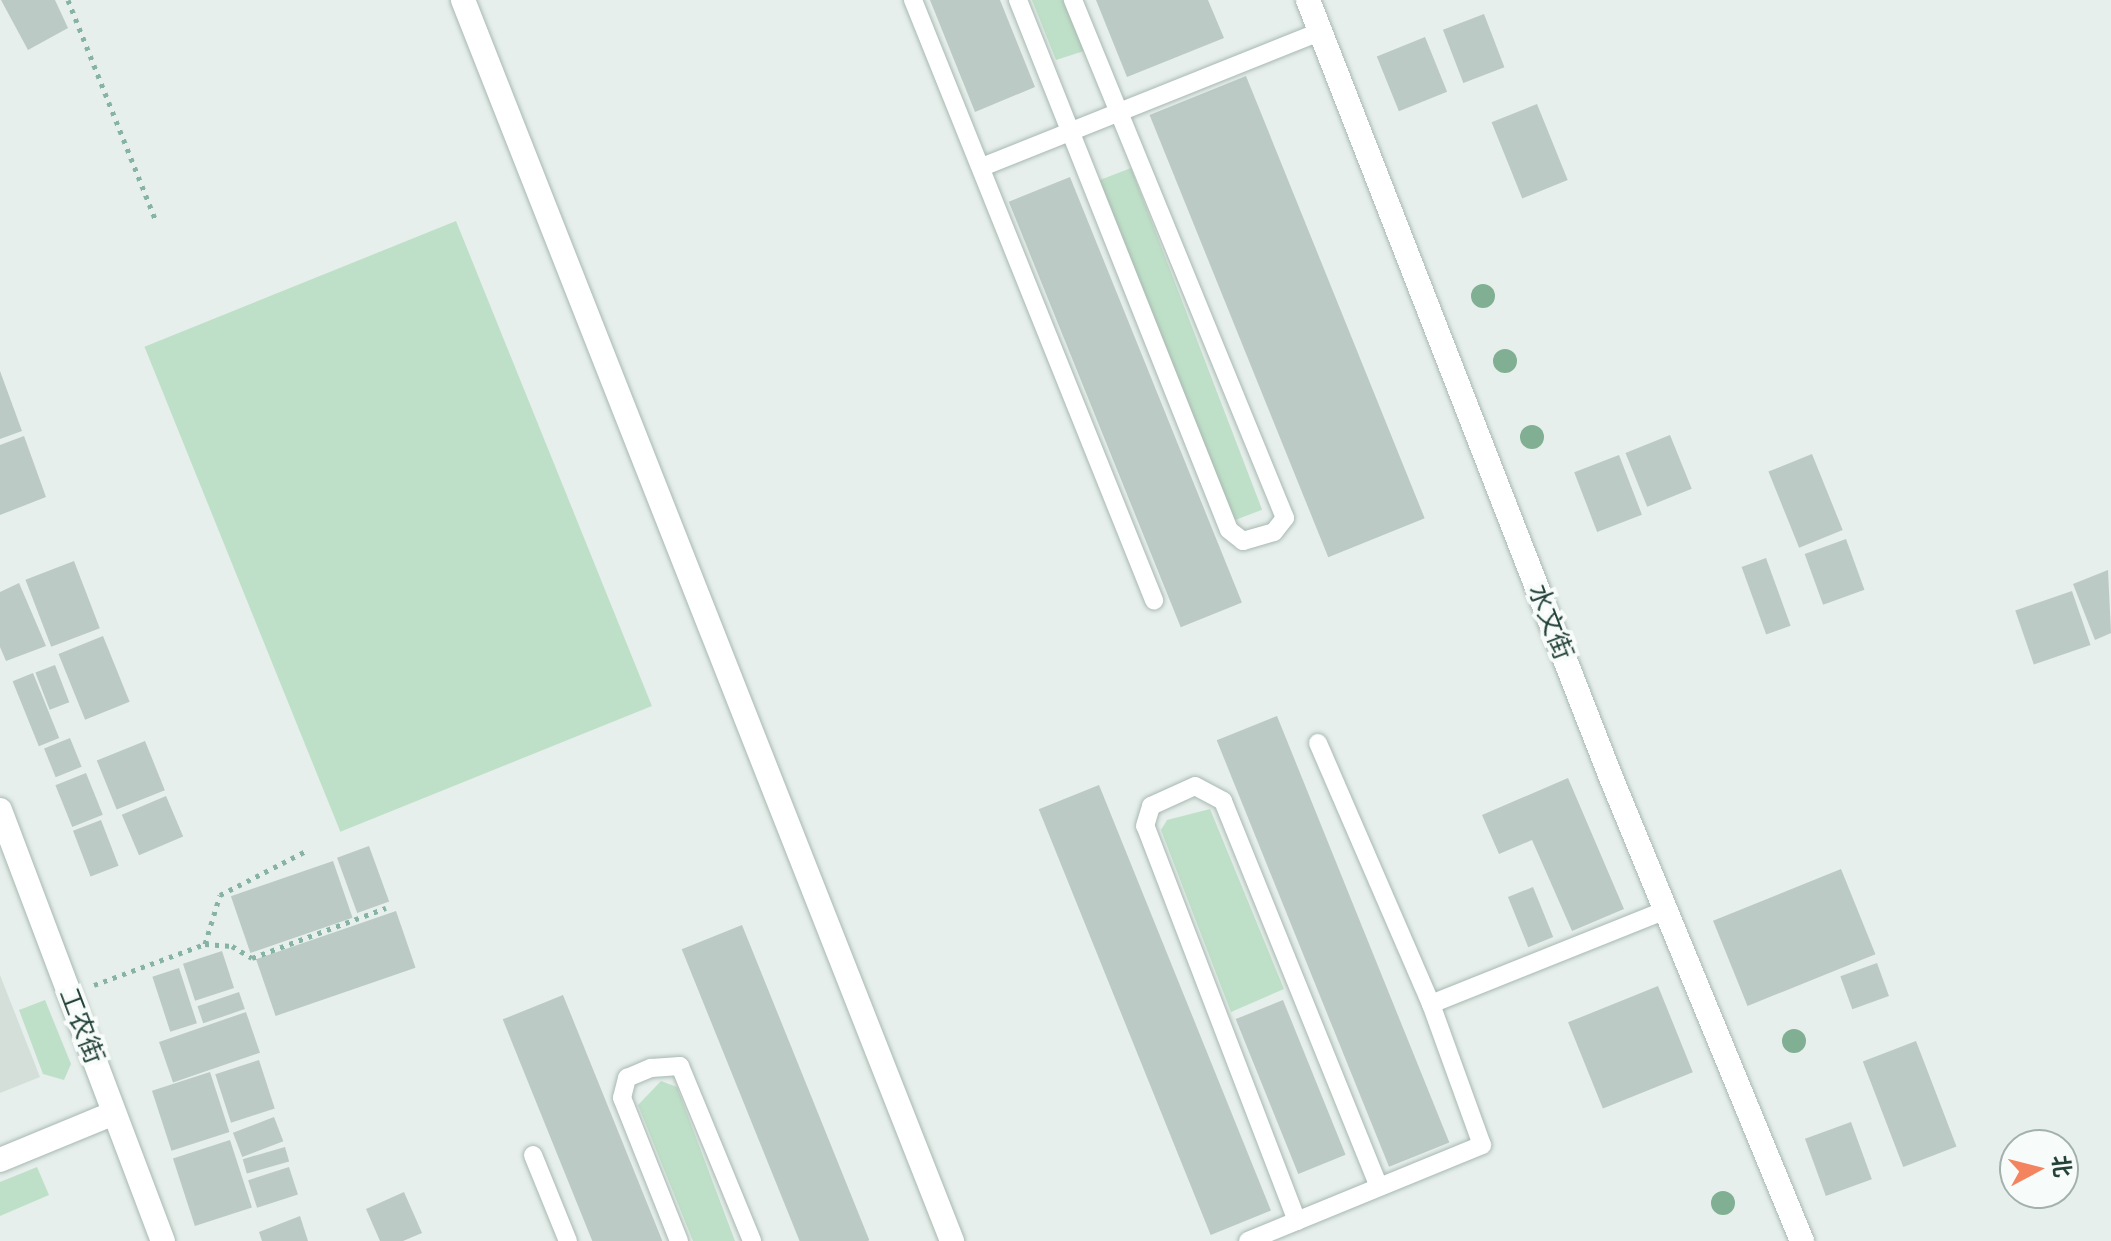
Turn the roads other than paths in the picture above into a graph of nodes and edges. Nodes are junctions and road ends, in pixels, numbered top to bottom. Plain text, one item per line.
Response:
1 (463, 0) edge
2 (913, 0) edge
3 (1018, 0) edge
4 (1073, 0) edge
5 (1308, 0) edge
6 (1320, 32) junction
7 (1119, 115) junction
8 (1071, 133) junction
9 (982, 167) junction
10 (1154, 600) dead end
11 (1318, 743) dead end
12 (0, 810) edge
13 (1666, 910) junction
14 (1431, 1004) junction
15 (114, 1113) junction
16 (533, 1155) dead end
17 (0, 1160) edge
18 (1379, 1187) junction
19 (1297, 1221) junction
20 (163, 1241) edge
21 (568, 1241) edge
22 (679, 1241) edge
23 (752, 1241) edge
24 (952, 1241) edge
25 (1248, 1241) edge
26 (1802, 1241) edge

1 - 24 street
2 - 9 lane
3 - 8 lane
4 - 7 lane
5 - 6 street, 水文街
6 - 7 lane
6 - 13 street, 水文街
7 - 8 lane
7 - 8 lane
8 - 9 lane
9 - 10 lane
11 - 14 lane
12 - 15 street, 工农街
13 - 14 lane
13 - 26 street, 水文街
14 - 18 lane
15 - 17 street
15 - 20 street, 工农街
16 - 21 lane
18 - 19 lane
18 - 19 lane
19 - 25 lane
22 - 23 lane

